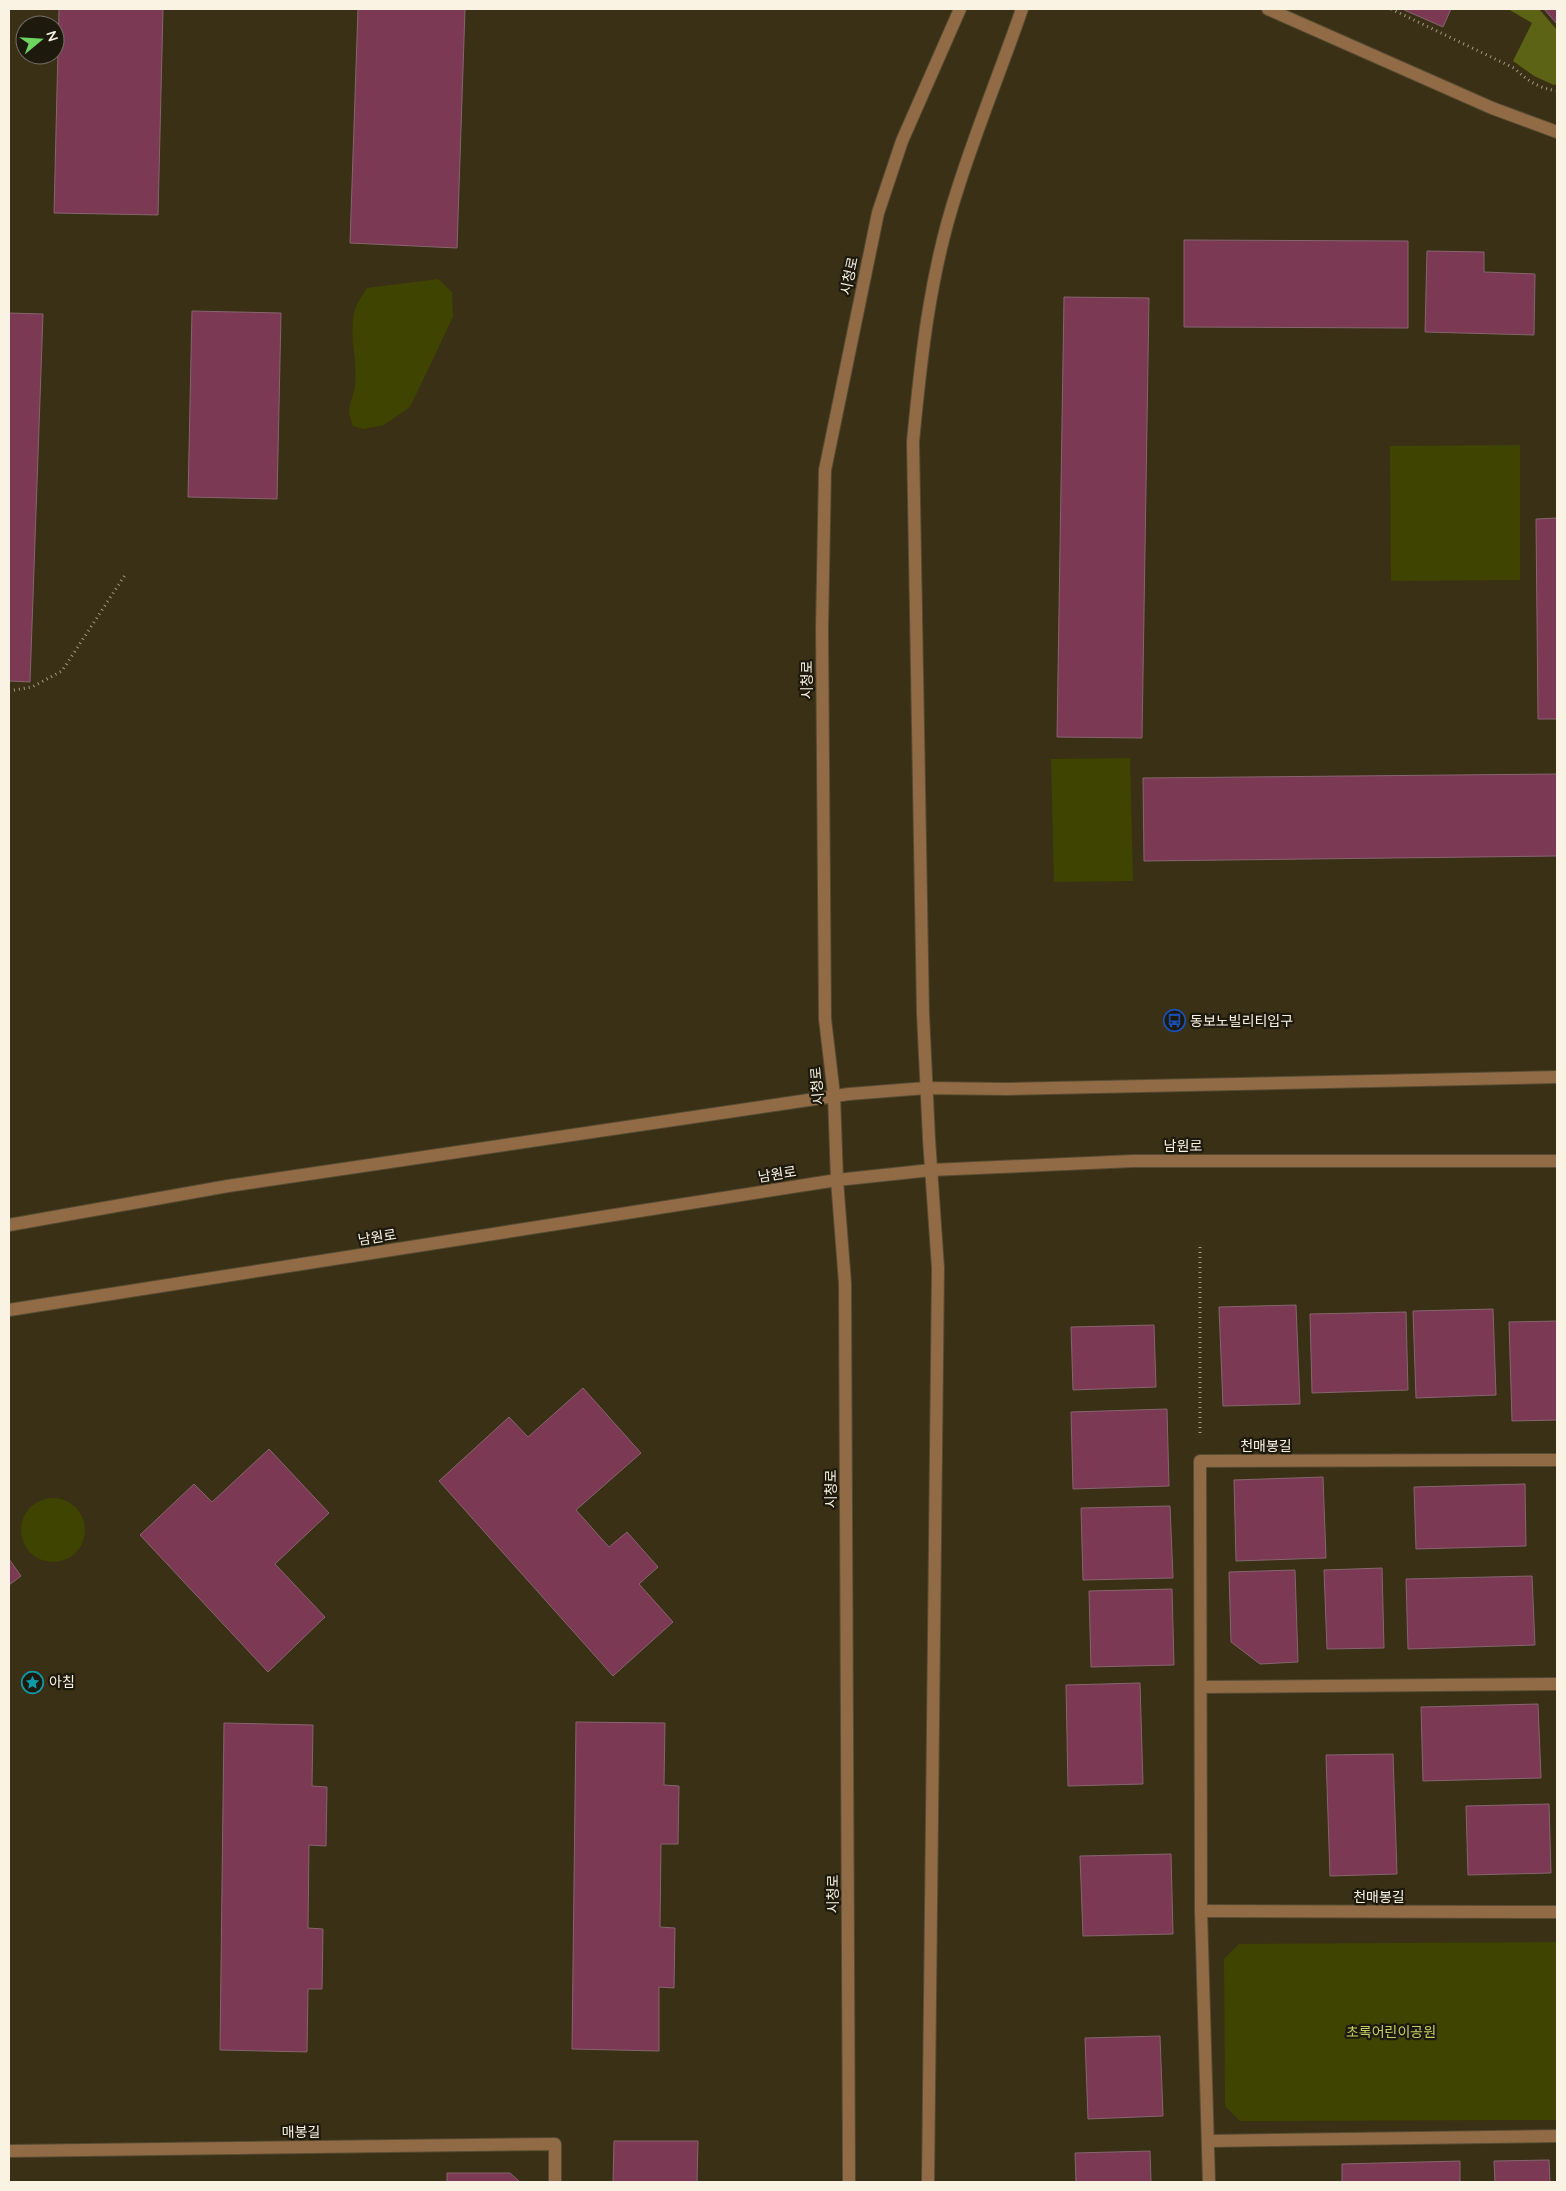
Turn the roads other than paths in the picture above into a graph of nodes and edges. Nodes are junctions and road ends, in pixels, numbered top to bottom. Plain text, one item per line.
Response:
1 (960, 9) edge
2 (1022, 9) edge
3 (1268, 9) edge
4 (1557, 132) edge
5 (1557, 1077) edge
6 (926, 1088) junction
7 (834, 1096) junction
8 (1557, 1161) edge
9 (930, 1170) junction
10 (837, 1180) junction
11 (9, 1225) edge
12 (9, 1310) edge
13 (1557, 1460) edge
14 (1557, 1684) edge
15 (1200, 1686) junction
16 (1202, 1911) junction
17 (1557, 1912) edge
18 (1557, 2136) edge
19 (1210, 2141) junction
20 (9, 2151) edge
21 (555, 2182) edge
22 (849, 2182) edge
23 (928, 2182) edge
24 (1209, 2182) edge

1 - 7 street, 시청로
2 - 6 street
3 - 4 street
5 - 6 street
6 - 7 street
6 - 9 street
7 - 10 street, 시청로
7 - 11 street
8 - 9 street, 남원로
9 - 10 street, 남원로
9 - 23 street
10 - 12 street, 남원로
10 - 22 street, 시청로
13 - 15 street, 천매봉길
14 - 15 street
15 - 16 street
16 - 17 street, 천매봉길
16 - 19 street
18 - 19 street
19 - 24 street
20 - 21 street, 매봉길

